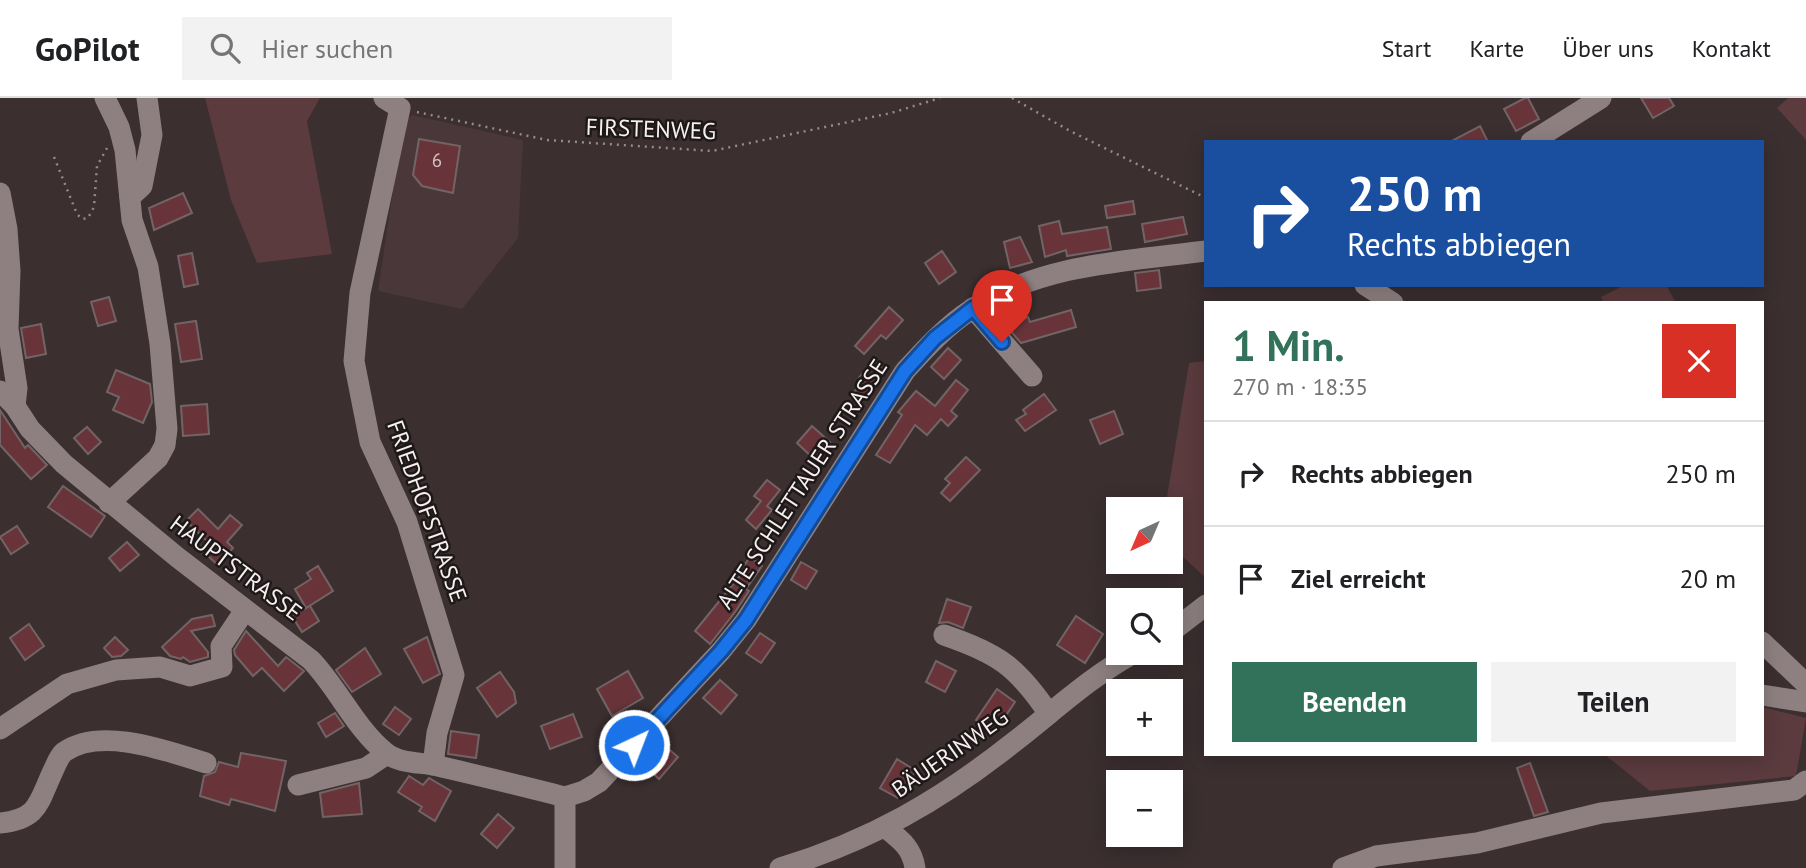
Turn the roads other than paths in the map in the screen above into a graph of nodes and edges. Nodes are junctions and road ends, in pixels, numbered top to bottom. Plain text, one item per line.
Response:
1 (105, 98) edge
2 (147, 98) edge
3 (1601, 98) edge
4 (392, 103) edge
5 (1534, 140) edge
6 (0, 193) edge
7 (130, 197) junction
8 (1204, 251) edge
9 (1368, 287) edge
10 (1390, 301) edge
11 (973, 308) junction
12 (1032, 376) dead end
13 (7, 398) edge
14 (109, 503) junction
15 (1204, 607) edge
16 (245, 610) junction
17 (1183, 623) edge
18 (944, 635) dead end
19 (1764, 644) edge
20 (1112, 665) edge
21 (1806, 684) edge
22 (1764, 695) edge
23 (1806, 702) edge
24 (1049, 714) junction
25 (0, 729) edge
26 (387, 754) junction
27 (206, 763) dead end
28 (433, 765) junction
29 (1806, 781) edge
30 (299, 785) dead end
31 (565, 797) junction
32 (0, 823) edge
33 (886, 828) junction
34 (565, 868) edge
35 (780, 868) edge
36 (915, 868) edge
37 (1343, 868) edge

1 - 7 street
2 - 7 street
3 - 5 street
4 - 28 street, FRIEDHOFSTRASSE
6 - 13 street, HAUPTSTRASSE
7 - 14 street
8 - 11 street, ALTE SCHLETTAUER STRASSE
9 - 10 street
11 - 12 street
11 - 31 street, ALTE SCHLETTAUER STRASSE
13 - 14 street, HAUPTSTRASSE
14 - 16 street, HAUPTSTRASSE
15 - 17 street
16 - 25 street
16 - 26 street, HAUPTSTRASSE
18 - 24 street
19 - 21 street
20 - 24 street, BÄUERINWEG
22 - 23 street
24 - 33 street, BÄUERINWEG
26 - 28 street
26 - 30 street
27 - 32 street
28 - 31 street
29 - 37 street
31 - 34 street
33 - 35 street, BÄUERINWEG
33 - 36 street

